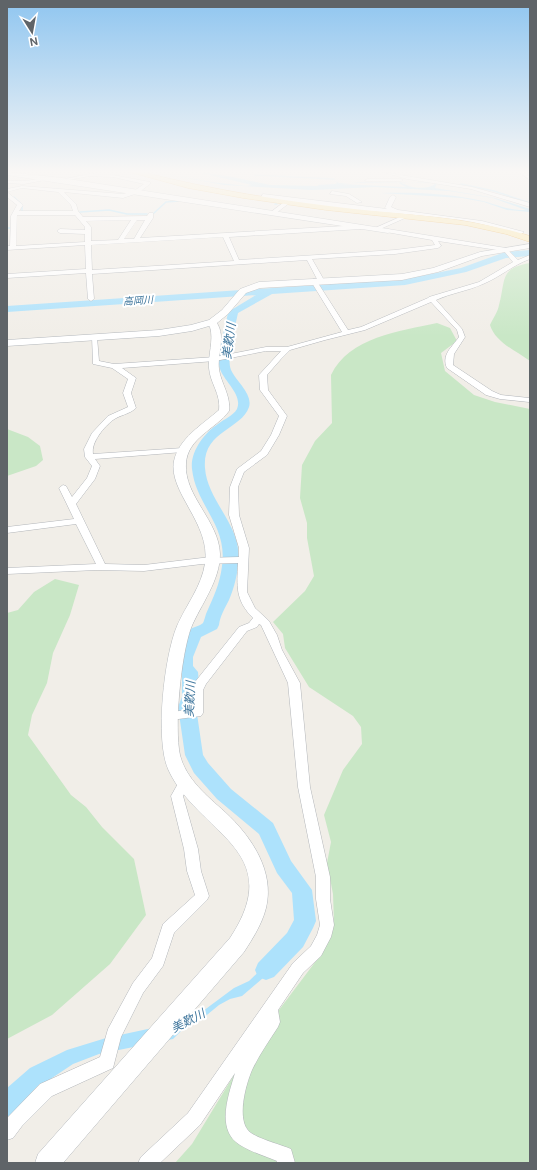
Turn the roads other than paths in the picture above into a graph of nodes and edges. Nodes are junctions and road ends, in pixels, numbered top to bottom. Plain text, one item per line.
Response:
1 (13, 227) edge
2 (128, 227) edge
3 (144, 227) edge
4 (361, 227) joint
5 (380, 227) edge
6 (488, 227) edge
7 (500, 227) edge
8 (88, 229) joint
9 (376, 229) junction
10 (60, 231) dead end
11 (388, 231) joint
12 (81, 232) junction
13 (521, 232) dead end
14 (225, 234) junction
15 (438, 238) junction
16 (530, 239) edge
17 (136, 240) junction
18 (120, 241) junction
19 (74, 244) junction
20 (88, 244) junction
21 (530, 246) edge
22 (10, 248) edge
23 (506, 250) junction
24 (308, 257) junction
25 (530, 257) edge
26 (237, 262) junction
27 (517, 262) junction
28 (89, 271) junction
29 (7, 276) edge
30 (317, 281) junction
31 (431, 298) junction
32 (91, 299) dead end
33 (212, 322) junction
34 (346, 333) junction
35 (94, 337) junction
36 (7, 343) edge
37 (288, 349) junction
38 (215, 359) junction
39 (114, 366) junction
40 (526, 400) dead end
41 (183, 450) junction
42 (89, 457) junction
43 (63, 488) dead end
44 (71, 504) junction
45 (79, 521) junction
46 (7, 530) edge
47 (240, 531) junction
48 (236, 560) junction
49 (216, 561) junction
50 (102, 567) junction
51 (8, 571) edge
52 (242, 592) junction
53 (259, 617) junction
54 (181, 714) junction
55 (184, 783) junction
56 (270, 1008) junction
57 (7, 1132) edge
58 (47, 1163) edge
59 (147, 1163) edge
60 (285, 1163) edge

1 - 22 street
2 - 18 street
3 - 17 street
4 - 9 street
4 - 14 street
5 - 9 street
6 - 16 main road
7 - 13 street
8 - 12 street
8 - 20 street
9 - 11 street
10 - 12 street
11 - 15 street
12 - 19 street
14 - 17 street
14 - 26 street
15 - 23 street
15 - 24 street
17 - 18 street
18 - 20 street
19 - 20 street
19 - 22 street
20 - 28 street
21 - 23 street
23 - 27 street
23 - 30 street
24 - 26 street
24 - 30 street
25 - 27 street
26 - 28 street
27 - 31 street
28 - 29 street
28 - 32 street
30 - 33 street
30 - 34 street
31 - 34 street
31 - 40 street
33 - 35 street
33 - 38 street
34 - 37 street
35 - 36 street
35 - 39 street
37 - 38 street
37 - 47 street
38 - 39 street
38 - 41 street
39 - 42 street
41 - 42 street
41 - 49 street
42 - 44 street
43 - 44 street
44 - 45 street
45 - 46 street
45 - 50 street
47 - 48 street
47 - 52 street
48 - 49 street
48 - 52 street
49 - 50 street
49 - 54 street
50 - 51 street
52 - 53 street
53 - 54 street
53 - 56 street
54 - 55 street
55 - 57 street
55 - 58 street
56 - 59 street
56 - 60 street

